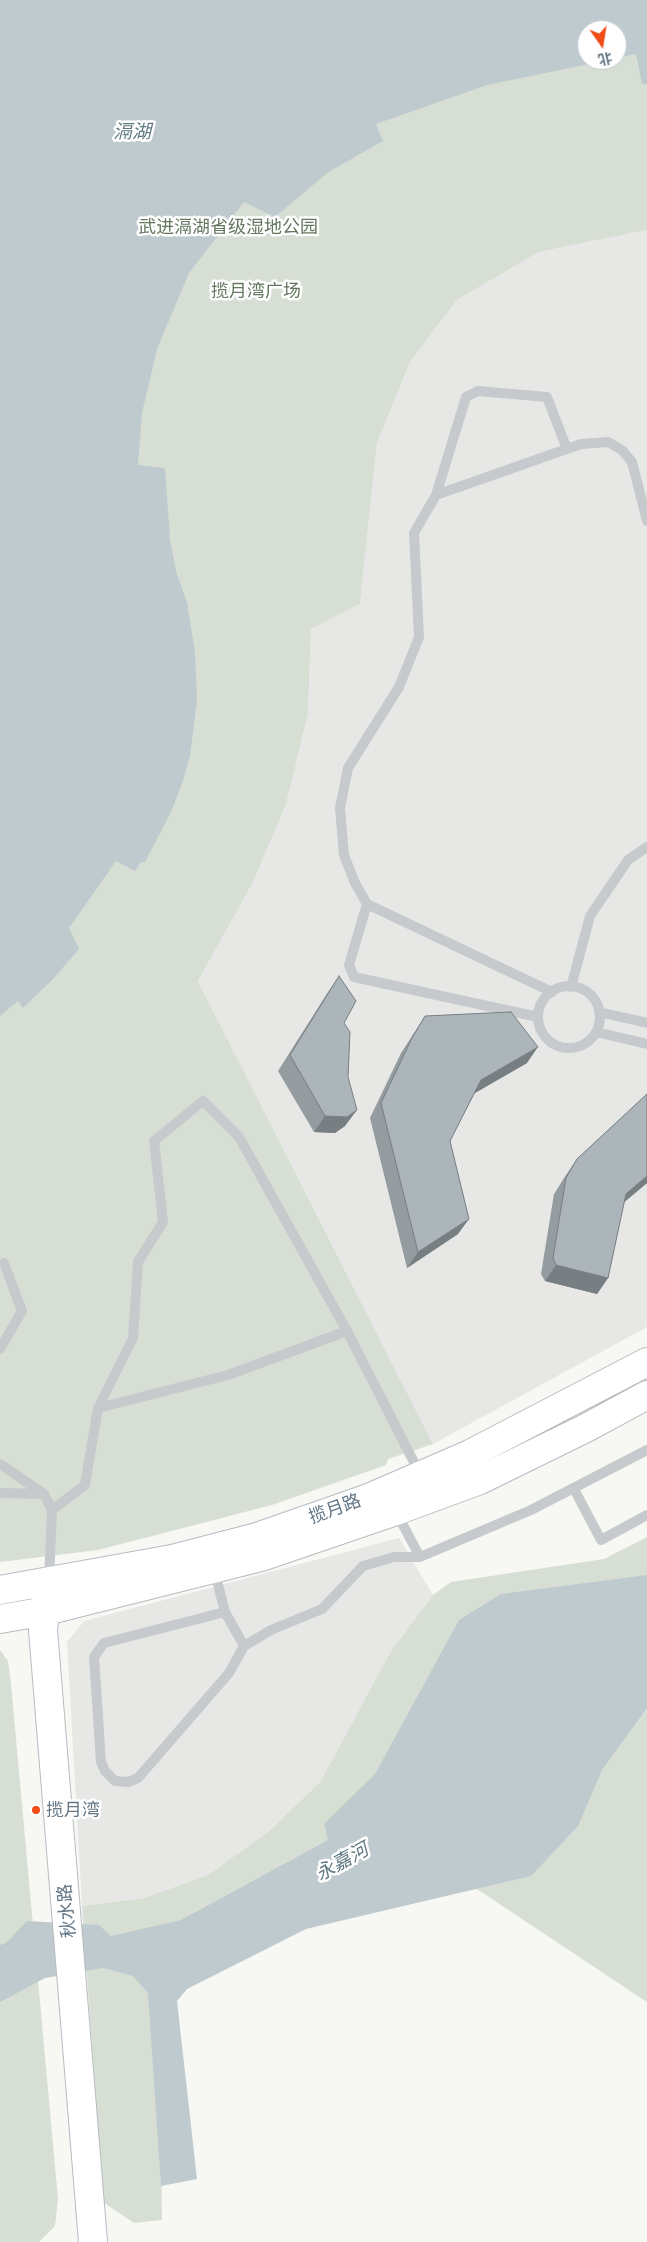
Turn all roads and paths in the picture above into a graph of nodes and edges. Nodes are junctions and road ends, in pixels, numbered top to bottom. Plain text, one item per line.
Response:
1 (567, 449) junction
2 (436, 495) junction
3 (647, 522) edge
4 (647, 847) edge
5 (367, 904) junction
6 (571, 987) junction
7 (552, 992) junction
8 (599, 1012) junction
9 (538, 1018) junction
10 (647, 1023) edge
11 (596, 1032) junction
12 (647, 1044) edge
13 (4, 1263) dead end
14 (348, 1331) junction
15 (0, 1349) edge
16 (647, 1362) edge
17 (647, 1394) edge
18 (98, 1408) junction
19 (647, 1450) edge
20 (0, 1464) edge
21 (421, 1475) junction
22 (574, 1489) junction
23 (0, 1494) edge
24 (44, 1494) junction
25 (52, 1510) junction
26 (396, 1511) junction
27 (647, 1515) edge
28 (420, 1557) junction
29 (214, 1569) junction
30 (49, 1580) junction
31 (0, 1590) edge
32 (46, 1611) junction
33 (225, 1612) junction
34 (0, 1619) edge
35 (244, 1646) junction
36 (93, 2242) edge

1 - 2 lane
1 - 2 lane
1 - 3 lane
2 - 5 lane
4 - 6 lane
5 - 7 lane
5 - 9 lane
6 - 7 lane
6 - 8 lane
7 - 9 lane
8 - 10 lane
8 - 11 lane
9 - 11 lane
11 - 12 lane
13 - 15 lane
14 - 18 lane
14 - 18 lane
14 - 21 lane
16 - 21 street, 揽月路
17 - 26 street, 揽月路
18 - 25 lane
19 - 22 lane
20 - 24 lane
21 - 30 street, 揽月路
22 - 27 lane
22 - 28 lane
23 - 24 lane
24 - 25 lane
25 - 30 lane
26 - 28 lane
26 - 29 street, 揽月路
28 - 35 lane
29 - 32 street, 揽月路
29 - 33 lane
30 - 31 street, 揽月路
30 - 32 street, 秋水路
32 - 34 street, 揽月路
32 - 36 street, 秋水路
33 - 35 lane
33 - 35 lane

